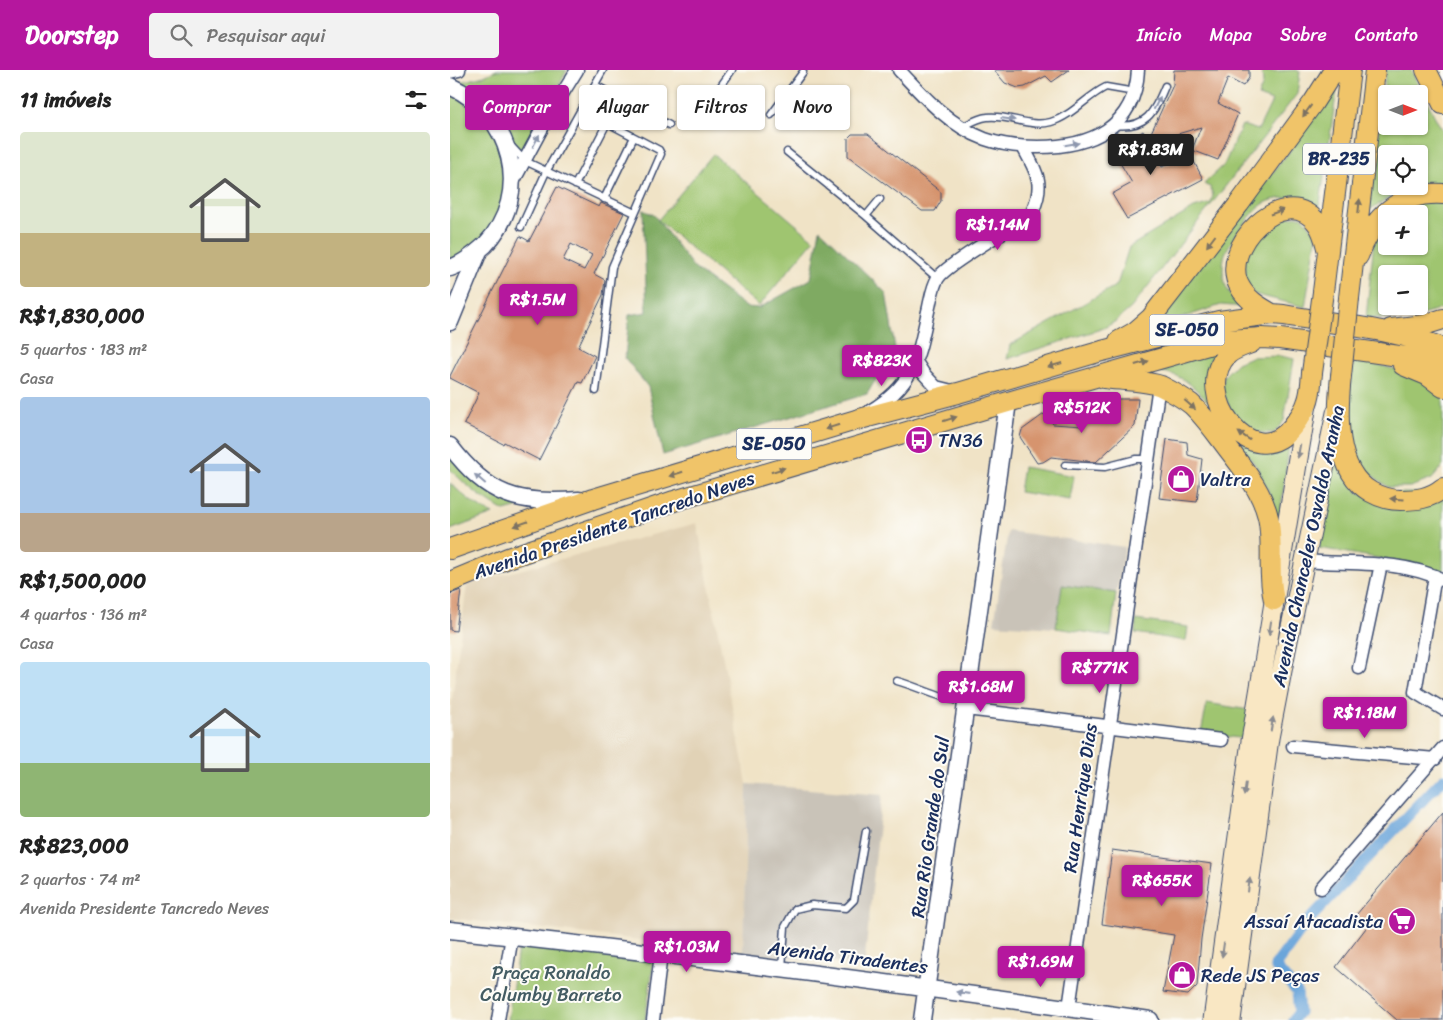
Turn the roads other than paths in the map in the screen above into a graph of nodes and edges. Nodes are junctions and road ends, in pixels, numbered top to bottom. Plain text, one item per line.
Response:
1 (459, 70) edge
2 (577, 70) edge
3 (603, 70) edge
4 (732, 70) edge
5 (899, 70) edge
6 (1138, 70) edge
7 (1334, 70) edge
8 (1350, 70) edge
9 (1375, 70) edge
10 (1426, 70) edge
11 (450, 72) edge
12 (803, 72) dead end
13 (595, 85) edge
14 (722, 85) edge
15 (450, 86) edge
16 (1164, 86) dead end
17 (1135, 92) junction
18 (1443, 104) edge
19 (579, 113) edge
20 (771, 115) dead end
21 (1114, 125) junction
22 (962, 127) junction
23 (603, 130) edge
24 (621, 130) edge
25 (634, 137) junction
26 (503, 138) junction
27 (1023, 147) junction
28 (787, 152) dead end
29 (525, 161) junction
30 (546, 172) junction
31 (512, 184) junction
32 (575, 186) junction
33 (1443, 194) edge
34 (604, 199) junction
35 (880, 199) dead end
36 (635, 213) junction
37 (866, 216) junction
38 (521, 227) dead end
39 (1328, 248) junction
40 (479, 251) junction
41 (450, 268) edge
42 (1352, 272) junction
43 (937, 278) junction
44 (1272, 314) junction
45 (1443, 320) edge
46 (450, 322) edge
47 (1377, 330) junction
48 (1262, 338) junction
49 (1443, 348) edge
50 (1102, 351) junction
51 (1382, 352) junction
52 (916, 362) junction
53 (1443, 367) edge
54 (1095, 377) junction
55 (1159, 385) junction
56 (1443, 387) edge
57 (596, 390) dead end
58 (958, 393) junction
59 (1008, 402) junction
60 (1308, 403) junction
61 (1338, 404) junction
62 (856, 420) junction
63 (450, 446) edge
64 (1148, 459) junction
65 (1065, 465) dead end
66 (1443, 488) edge
67 (593, 499) junction
68 (450, 549) edge
69 (1304, 561) junction
70 (1381, 564) junction
71 (1439, 578) edge
72 (450, 582) edge
73 (1274, 600) junction
74 (1360, 668) dead end
75 (896, 681) dead end
76 (967, 706) junction
77 (1443, 709) edge
78 (1109, 728) junction
79 (1221, 740) dead end
80 (1293, 746) dead end
81 (1443, 748) edge
82 (1435, 759) junction
83 (866, 830) dead end
84 (1321, 888) dead end
85 (450, 930) edge
86 (512, 936) junction
87 (661, 954) junction
88 (782, 969) junction
89 (927, 988) junction
90 (1069, 1008) junction
91 (498, 1020) edge
92 (653, 1020) edge
93 (922, 1020) edge
94 (1150, 1020) edge
95 (1213, 1020) edge
96 (1231, 1020) edge

1 - 11 street
29 -> 2 street
3 - 13 lane
4 - 14 lane
5 - 22 street
6 - 17 street
7 -> 50 main road
8 - 39 main road, Avenida Chanceler Osvaldo Aranha / BR-235
42 -> 9 main road, Avenida Chanceler Osvaldo Aranha / BR-235
10 - 18 main road
12 - 20 lane
15 - 26 street
21 -> 16 lane
17 - 21 street
22 -> 17 lane
19 - 30 lane
27 -> 21 street
22 - 27 street
23 - 32 lane
24 - 25 lane
25 - 34 lane
25 - 36 lane
26 - 29 lane
26 - 31 street
27 - 43 street
28 - 37 lane
29 - 30 lane
29 - 31 street
30 - 32 lane
30 - 38 lane
31 - 40 street
32 - 34 lane
33 - 42 main road
34 - 36 lane
35 - 37 lane
36 - 57 lane
37 - 43 lane
44 -> 39 main road
39 - 60 main road, Avenida Chanceler Osvaldo Aranha / BR-235, bridge
40 - 41 street
40 - 46 street
42 - 61 main road, Avenida Chanceler Osvaldo Aranha / BR-235, bridge
43 - 52 street
44 - 47 main road, SE-050
44 - 50 main road, SE-050
45 - 47 main road
47 - 49 main road
48 - 51 main road, SE-050
54 -> 48 main road, SE-050
60 -> 48 main road
50 -> 58 main road, Avenida Presidente Tancredo Neves / SE-050
51 - 53 main road
51 - 56 main road
52 - 58 street
52 - 62 street
54 - 55 main road
54 - 59 main road, Avenida Presidente Tancredo Neves / SE-050
55 - 64 street, Rua Henrique Dias
55 -> 73 main road
58 - 62 main road, Avenida Presidente Tancredo Neves / SE-050
72 -> 59 main road, Avenida Presidente Tancredo Neves / SE-050
59 - 76 street, Rua Rio Grande do Sul
60 -> 73 main road, Avenida Chanceler Osvaldo Aranha / BR-235
66 -> 61 main road
61 - 69 main road, Avenida Chanceler Osvaldo Aranha / BR-235
62 -> 67 main road, Avenida Presidente Tancredo Neves / SE-050
67 -> 63 street
64 - 65 lane
64 - 78 street, Rua Henrique Dias
67 -> 68 main road, Avenida Presidente Tancredo Neves / SE-050
69 - 70 street
96 -> 69 main road, Avenida Chanceler Osvaldo Aranha / BR-235
70 - 71 street
70 - 74 street
71 - 77 street
73 -> 95 main road, Avenida Chanceler Osvaldo Aranha / BR-235
75 - 76 lane
76 - 78 street
76 - 89 street, Rua Rio Grande do Sul
78 - 79 street
78 - 90 street, Rua Henrique Dias
80 - 82 street
81 - 82 street
82 - 84 street
83 - 88 lane
85 - 86 street, Avenida Tiradentes
86 - 87 street, Avenida Tiradentes
86 - 91 street
87 - 88 street, Avenida Tiradentes
87 - 92 street
88 - 89 street, Avenida Tiradentes
90 -> 89 street, Avenida Tiradentes
89 - 93 street, Rua Rio Grande do Sul
90 - 94 street, Avenida Tiradentes

